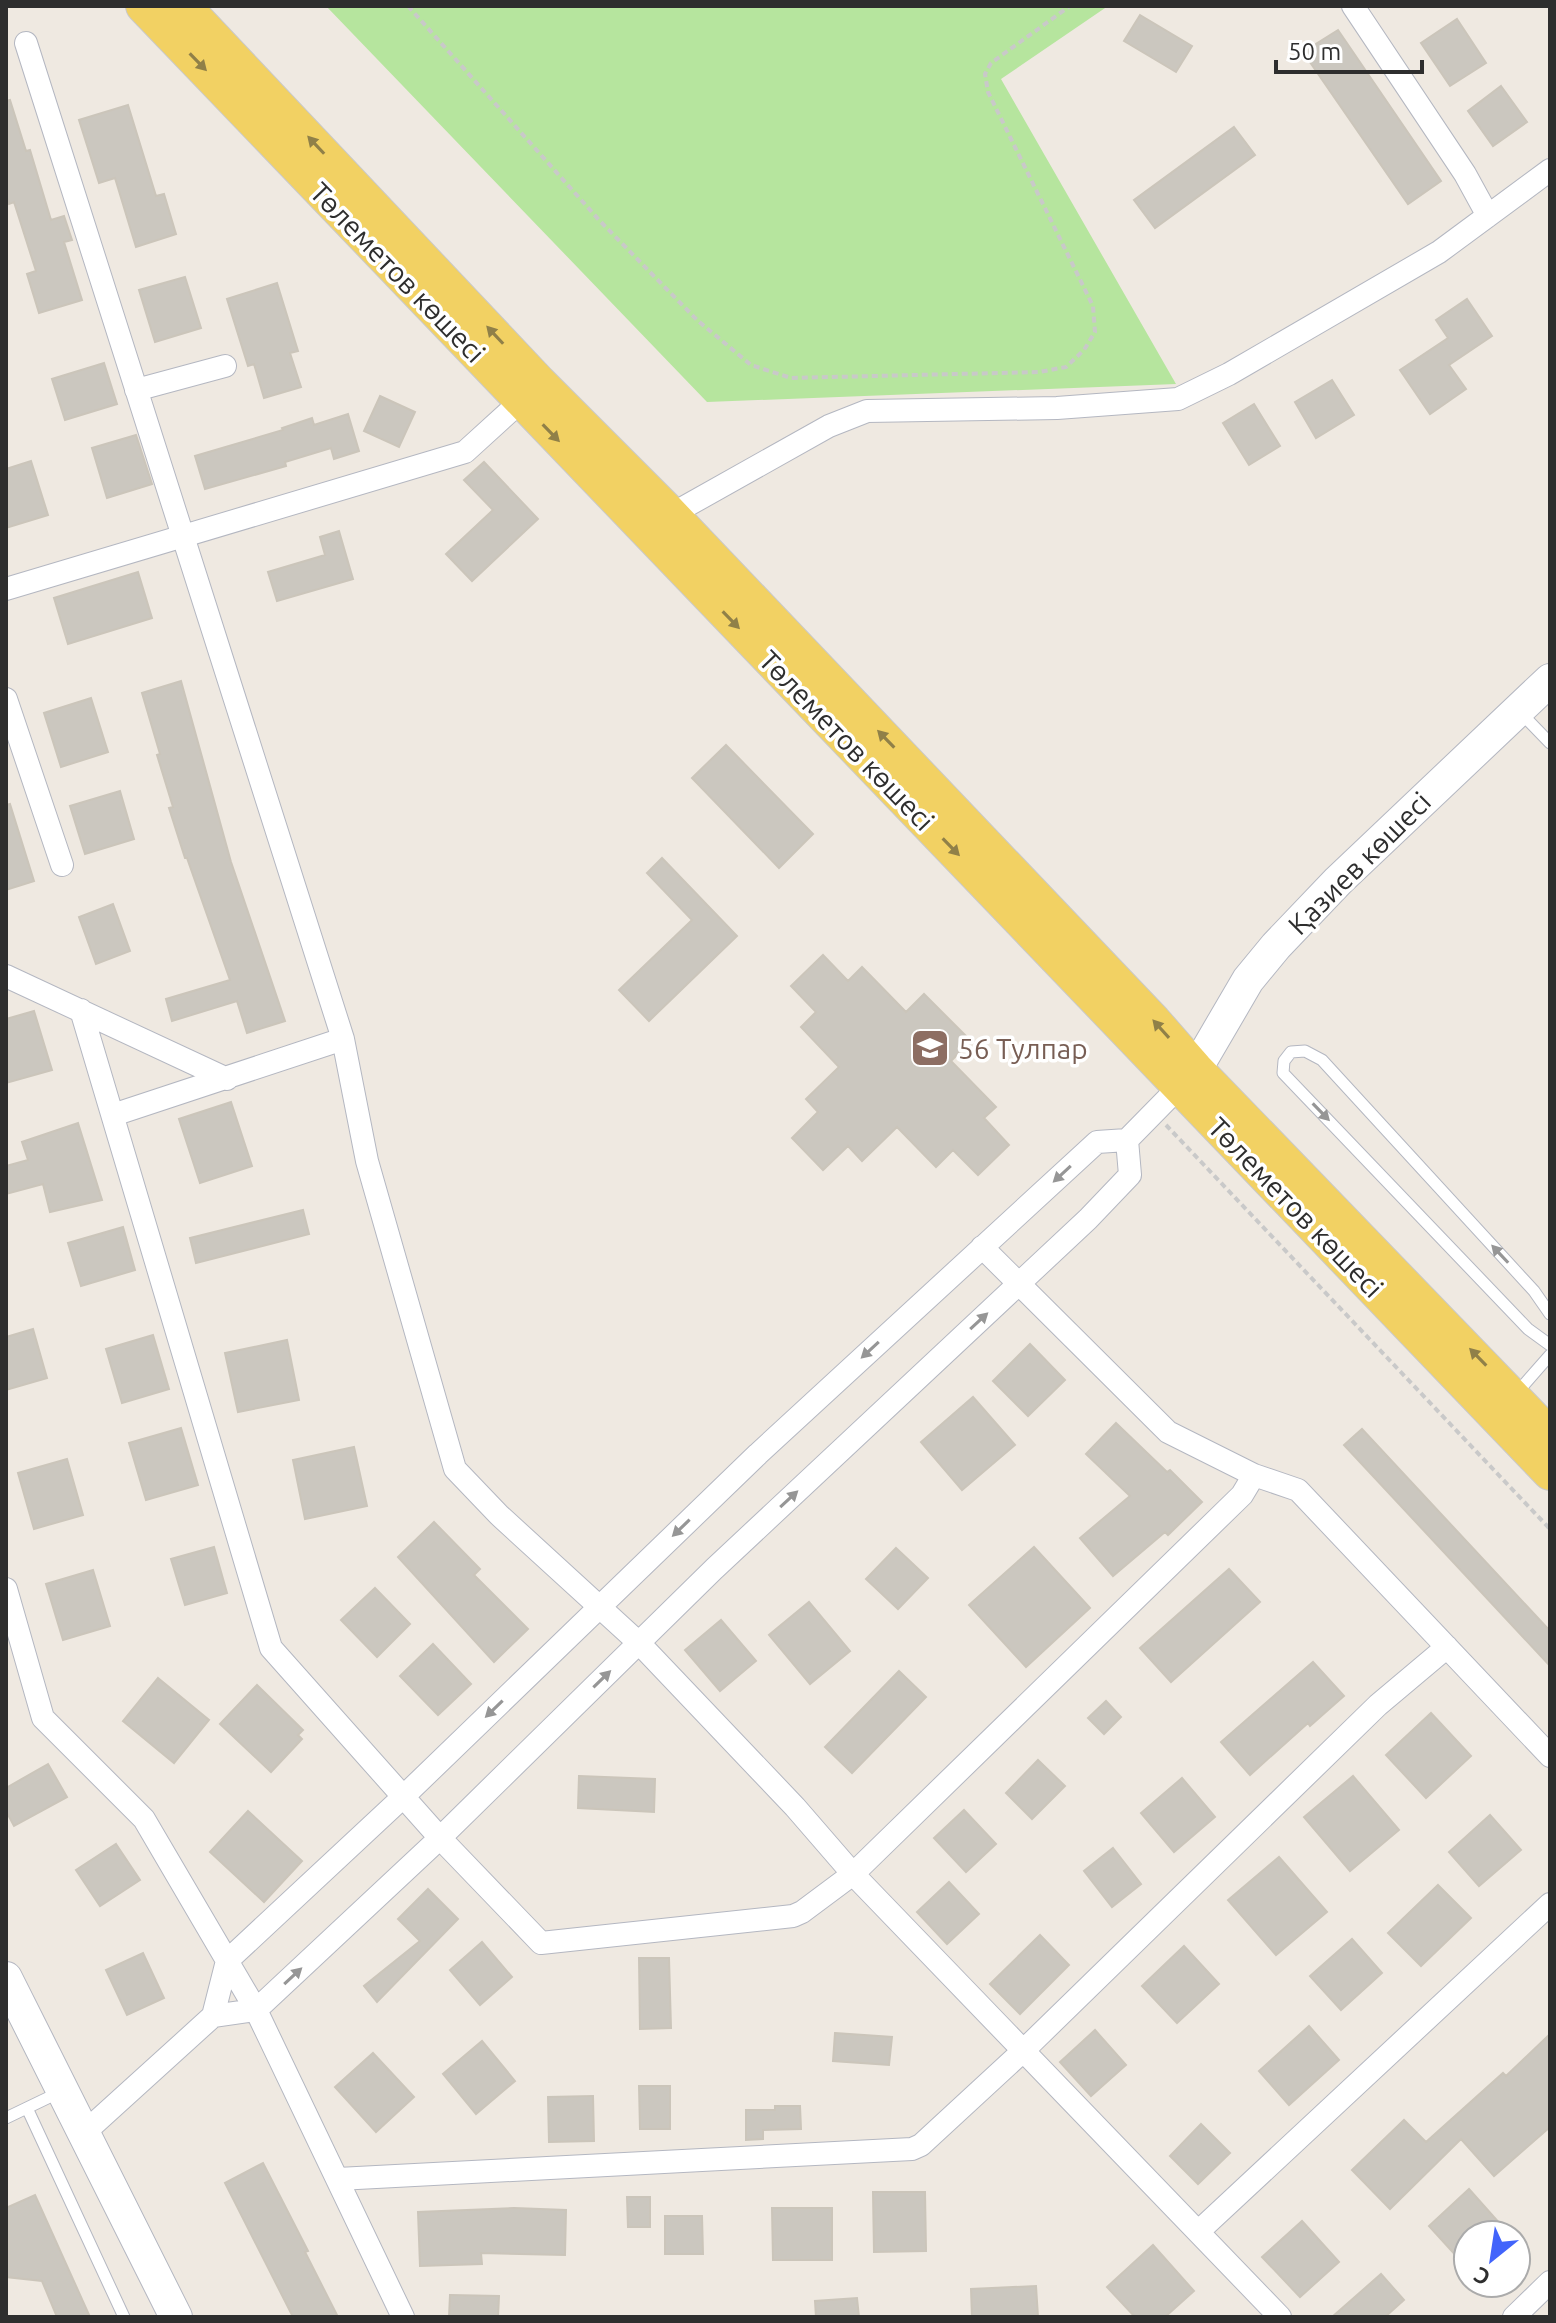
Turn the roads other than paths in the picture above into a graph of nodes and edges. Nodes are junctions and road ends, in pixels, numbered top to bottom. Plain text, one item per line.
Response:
1 (143, 6) edge
2 (184, 6) edge
3 (1353, 6) edge
4 (26, 43) dead end
5 (1550, 170) edge
6 (1488, 216) junction
7 (225, 366) dead end
8 (136, 390) junction
9 (521, 401) junction
10 (667, 510) junction
11 (183, 536) junction
12 (6, 589) edge
13 (1550, 680) edge
14 (6, 699) edge
15 (1517, 709) junction
16 (1550, 743) edge
17 (918, 793) junction
18 (62, 865) dead end
19 (6, 976) edge
20 (81, 1010) junction
21 (343, 1039) junction
22 (1188, 1077) junction
23 (227, 1079) junction
24 (113, 1115) junction
25 (1127, 1140) junction
26 (982, 1247) junction
27 (1018, 1285) junction
28 (1550, 1314) edge
29 (1550, 1345) edge
30 (1550, 1355) edge
31 (1515, 1396) junction
32 (1550, 1435) edge
33 (1550, 1473) edge
34 (1254, 1475) junction
35 (6, 1589) edge
36 (599, 1606) junction
37 (639, 1643) junction
38 (1447, 1647) junction
39 (1550, 1756) edge
40 (403, 1797) junction
41 (440, 1838) junction
42 (853, 1874) junction
43 (1550, 1904) edge
44 (227, 1961) junction
45 (6, 1978) edge
46 (256, 2010) junction
47 (213, 2016) junction
48 (1024, 2050) junction
49 (62, 2091) junction
50 (27, 2108) junction
51 (6, 2118) edge
52 (84, 2133) junction
53 (338, 2179) junction
54 (1199, 2231) junction
55 (1550, 2282) edge
56 (124, 2317) edge
57 (176, 2317) edge
58 (403, 2317) edge
59 (1280, 2317) edge
60 (1514, 2317) edge

1 -> 9 main road, Төлеметов көшесі
10 -> 2 main road, Төлеметов көшесі
3 - 6 street
4 - 8 street
5 - 6 street
6 - 10 street
7 - 8 street
8 - 11 street
9 - 11 street
9 -> 17 main road, Төлеметов көшесі
17 -> 10 main road, Төлеметов көшесі
11 - 12 street
11 - 21 street
13 - 15 street, Қазиев көшесі
14 - 18 street
15 - 16 lane
15 - 22 street, Қазиев көшесі
17 - 22 main road, Төлеметов көшесі
19 - 20 street
20 - 23 street
20 - 24 street
21 - 23 street
21 - 36 street
22 - 25 street
31 -> 22 main road, Төлеметов көшесі
22 - 33 main road, Төлеметов көшесі
23 - 24 street
24 - 40 street
25 -> 26 street
25 - 27 street
26 - 27 street
26 -> 36 street
27 - 34 street
37 -> 27 street
28 -> 29 lane
30 - 31 lane
31 - 32 main road, Төлеметов көшесі
34 - 38 street
34 - 42 street
35 - 44 street
36 - 37 street
36 -> 40 street
41 -> 37 street
37 - 42 street
38 - 39 street
38 - 48 street
40 - 41 street
40 - 44 street
41 - 42 street
46 -> 41 street
42 - 48 street
43 - 54 street
44 - 46 street
44 - 47 street
45 - 49 street
46 - 47 street
46 - 53 street
47 - 52 street
48 - 53 street
48 - 54 street
49 - 50 lane
49 - 52 street
50 - 51 lane
50 - 56 lane
52 - 57 street
53 - 58 street
54 - 59 street
55 - 60 street

